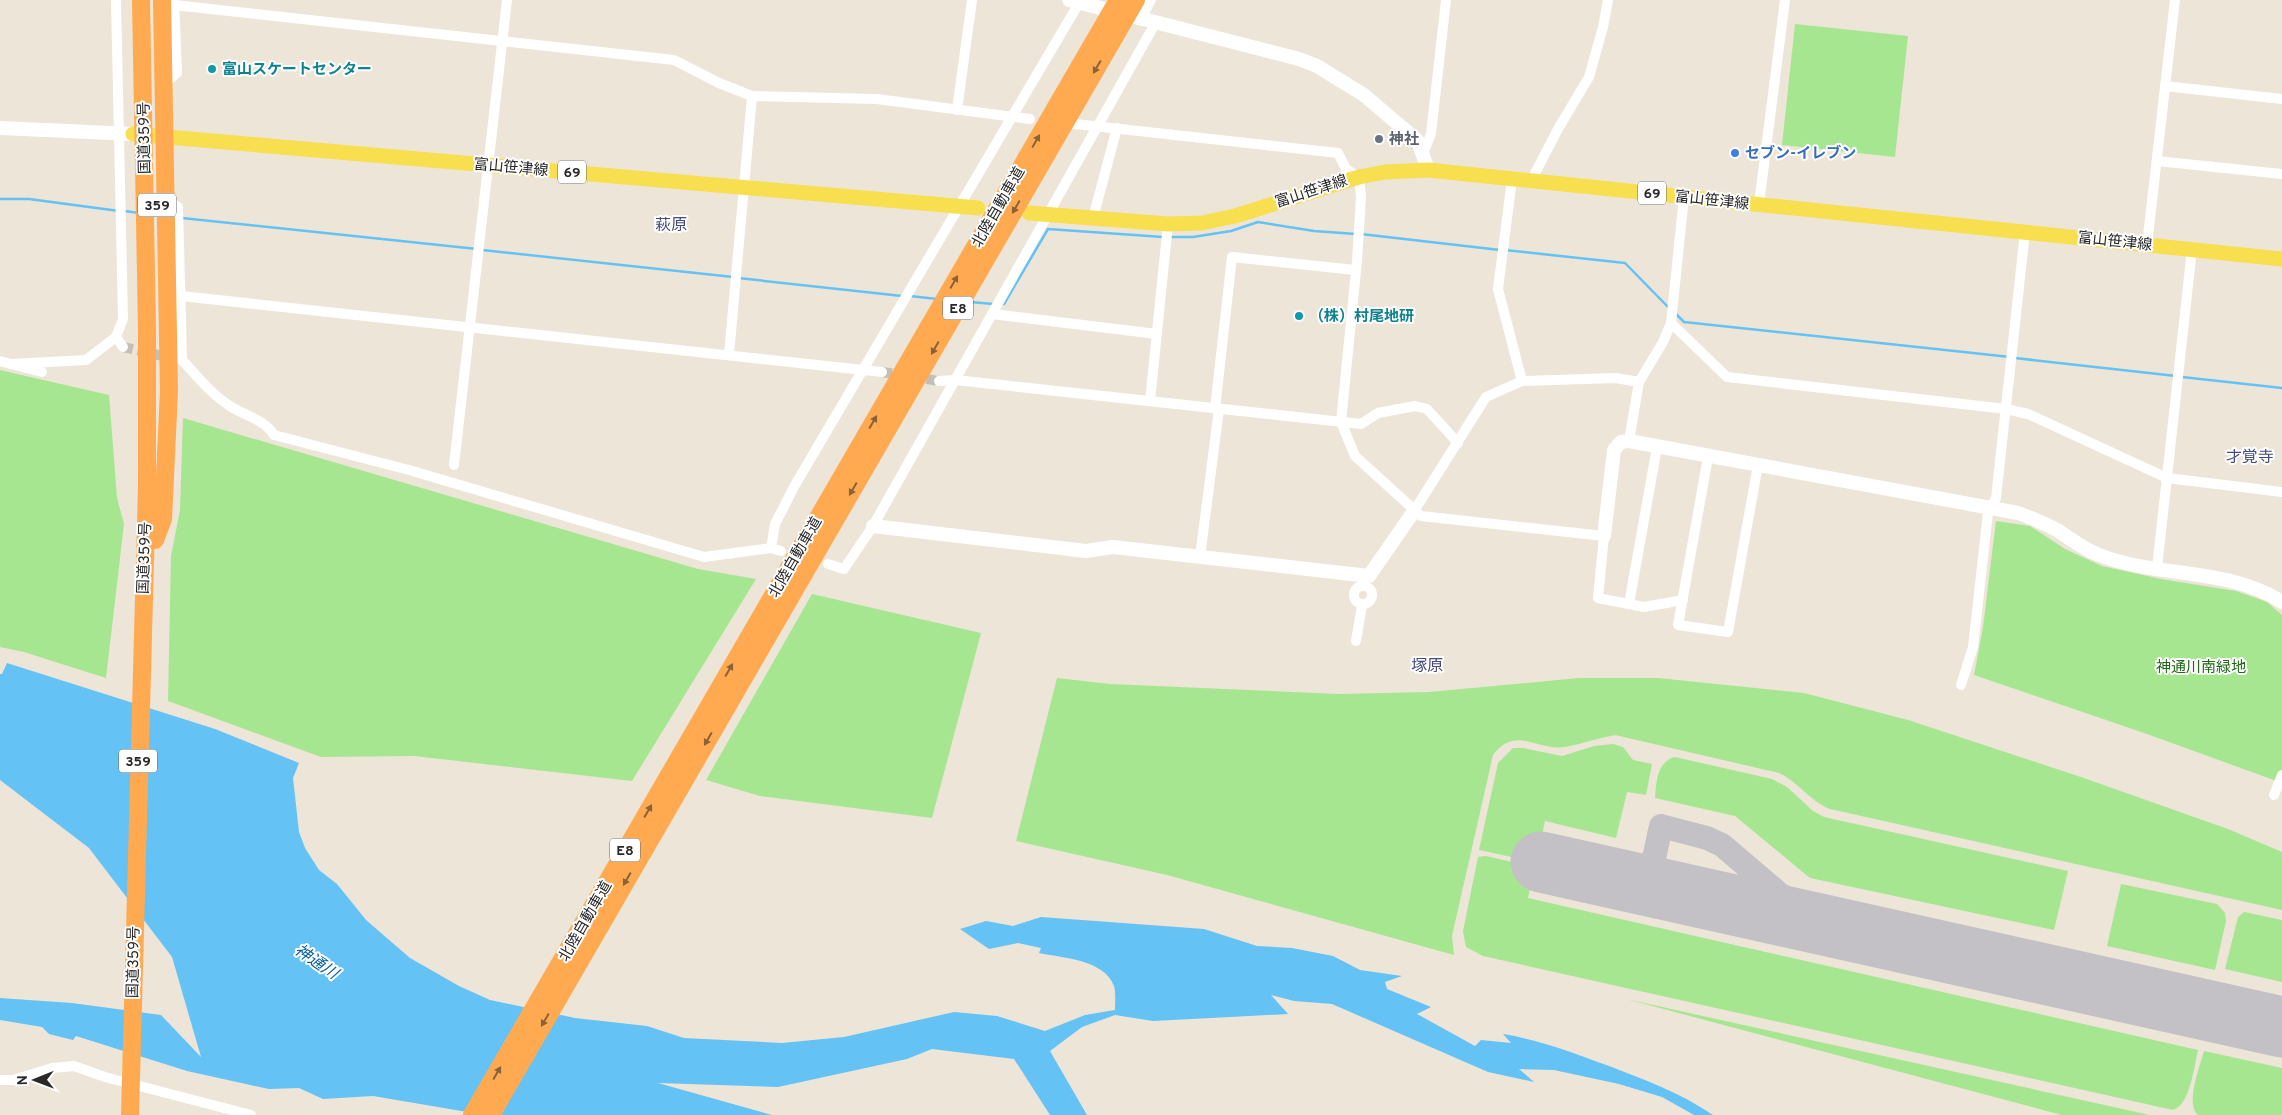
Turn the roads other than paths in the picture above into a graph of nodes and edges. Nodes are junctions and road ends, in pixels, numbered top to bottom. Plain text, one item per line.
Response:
1 (116, 0) edge
2 (131, 0) edge
3 (141, 0) edge
4 (152, 0) edge
5 (507, 0) edge
6 (972, 0) edge
7 (1118, 0) edge
8 (1136, 0) edge
9 (1151, 0) edge
10 (1446, 0) edge
11 (1608, 0) edge
12 (1785, 0) edge
13 (2175, 0) edge
14 (1074, 1) edge
15 (170, 2) edge
16 (1107, 13) edge
17 (1141, 18) junction
18 (1156, 22) junction
19 (502, 42) junction
20 (2165, 86) junction
21 (752, 96) junction
22 (2282, 99) edge
23 (957, 110) junction
24 (1011, 117) junction
25 (1030, 119) dead end
26 (1075, 124) dead end
27 (1099, 126) junction
28 (0, 128) edge
29 (1117, 128) junction
30 (126, 133) junction
31 (165, 137) junction
32 (1423, 154) junction
33 (2157, 162) junction
34 (490, 165) junction
35 (1428, 170) junction
36 (2282, 174) edge
37 (1359, 176) junction
38 (1512, 179) junction
39 (1531, 181) junction
40 (744, 188) junction
41 (1684, 196) junction
42 (1759, 204) junction
43 (167, 205) junction
44 (960, 207) junction
45 (978, 208) dead end
46 (1029, 213) dead end
47 (1048, 214) junction
48 (1093, 218) junction
49 (1168, 224) junction
50 (2025, 232) junction
51 (2147, 245) junction
52 (2192, 249) junction
53 (2282, 259) edge
54 (1356, 270) junction
55 (181, 296) junction
56 (992, 314) junction
57 (1671, 323) junction
58 (470, 327) junction
59 (1157, 334) junction
60 (116, 336) junction
61 (123, 347) tunnel mouth
62 (729, 356) junction
63 (0, 361) edge
64 (12, 364) junction
65 (864, 370) junction
66 (42, 372) dead end
67 (882, 372) tunnel mouth
68 (955, 380) junction
69 (939, 381) tunnel mouth
70 (1522, 382) junction
71 (1639, 382) junction
72 (1150, 401) junction
73 (1217, 409) junction
74 (2006, 409) junction
75 (1341, 422) junction
76 (1629, 441) junction
77 (1458, 443) junction
78 (1658, 446) junction
79 (1708, 457) junction
80 (454, 465) dead end
81 (1758, 465) junction
82 (2167, 478) junction
83 (2282, 492) edge
84 (1991, 507) junction
85 (1414, 511) junction
86 (144, 522) junction
87 (873, 526) junction
88 (1604, 536) junction
89 (156, 540) junction
90 (1200, 557) junction
91 (828, 564) dead end
92 (2157, 568) junction
93 (1364, 581) junction
94 (786, 588) junction
95 (1683, 600) junction
96 (2282, 602) edge
97 (1629, 604) junction
98 (1356, 641) dead end
99 (1961, 685) dead end
100 (2282, 775) edge
101 (2274, 795) dead end
102 (0, 1080) edge
103 (130, 1115) edge
104 (141, 1115) edge
105 (251, 1115) edge
106 (472, 1115) edge
107 (491, 1115) edge

1 - 30 street
2 - 30 highway
3 - 86 highway, 国道359号 / 359
4 - 89 highway, 国道359号 / 359
5 - 19 street
6 - 23 street
7 - 16 highway, 北陸自動車道 / E8
8 - 16 highway, 北陸自動車道 / E8
9 - 17 street
10 - 32 street
11 - 39 street
12 - 42 street
13 - 20 street
14 - 16 street
14 - 24 street
15 - 19 street
15 - 31 highway
16 - 17 street
16 - 94 highway, 北陸自動車道 / E8
17 - 18 street
18 - 27 street
18 - 32 street
19 - 21 street
19 - 34 street
20 - 22 street
20 - 33 street
21 - 23 street
21 - 40 street
23 - 24 street
24 - 25 street
24 - 44 street
26 - 27 street
27 - 29 street
27 - 47 street
28 - 30 street
29 - 37 street
29 - 48 street
30 - 31 main road, 富山笹津線 / 69
30 - 60 street
30 - 86 highway
31 - 34 main road, 富山笹津線 / 69
31 - 43 highway
32 - 35 street
33 - 36 street
33 - 51 street
34 - 40 main road, 富山笹津線 / 69
34 - 58 street
35 - 37 main road, 富山笹津線 / 69
35 - 38 main road, 富山笹津線 / 69
37 - 49 main road, 富山笹津線 / 69
37 - 54 street
38 - 39 main road, 富山笹津線 / 69
38 - 70 street
39 - 41 main road, 富山笹津線 / 69
40 - 44 main road, 富山笹津線 / 69
40 - 62 street
41 - 42 main road, 富山笹津線 / 69
41 - 57 street
42 - 50 main road, 富山笹津線 / 69
43 - 55 street
43 - 89 highway
44 - 45 main road, 富山笹津線 / 69
44 - 65 street
46 - 47 main road, 富山笹津線 / 69
47 - 48 main road, 富山笹津線 / 69
47 - 56 street
48 - 49 main road, 富山笹津線 / 69
49 - 59 street
50 - 51 main road, 富山笹津線 / 69
50 - 74 street
51 - 52 main road, 富山笹津線 / 69
52 - 53 main road, 富山笹津線 / 69
52 - 82 street
54 - 73 street
54 - 75 street
55 - 58 street
55 - 65 street
56 - 59 street
56 - 68 street
57 - 71 street
57 - 74 street
58 - 62 street
58 - 80 street
59 - 72 street
60 - 61 street
60 - 64 street
62 - 65 street
63 - 64 street
64 - 66 street
65 - 67 street
68 - 69 street
68 - 72 street
68 - 87 street
70 - 71 street
70 - 77 street
71 - 76 street
72 - 73 street
73 - 75 street
73 - 90 street
74 - 82 street
74 - 84 street
75 - 77 street
75 - 85 street
76 - 78 street
76 - 88 street
77 - 85 street
78 - 79 street
78 - 97 street
79 - 81 street
79 - 95 street
81 - 84 street
81 - 95 street
82 - 83 street
82 - 92 street
84 - 92 street
84 - 99 street
85 - 88 street
85 - 93 street
86 - 103 highway, 国道359号 / 359
87 - 90 street
87 - 91 street
88 - 97 street
89 - 104 highway, 国道359号 / 359
90 - 93 street
92 - 96 street
93 - 98 street
106 -> 94 highway, 北陸自動車道 / E8
94 -> 107 highway, 北陸自動車道 / E8
95 - 97 street
100 - 101 street
102 - 105 street

